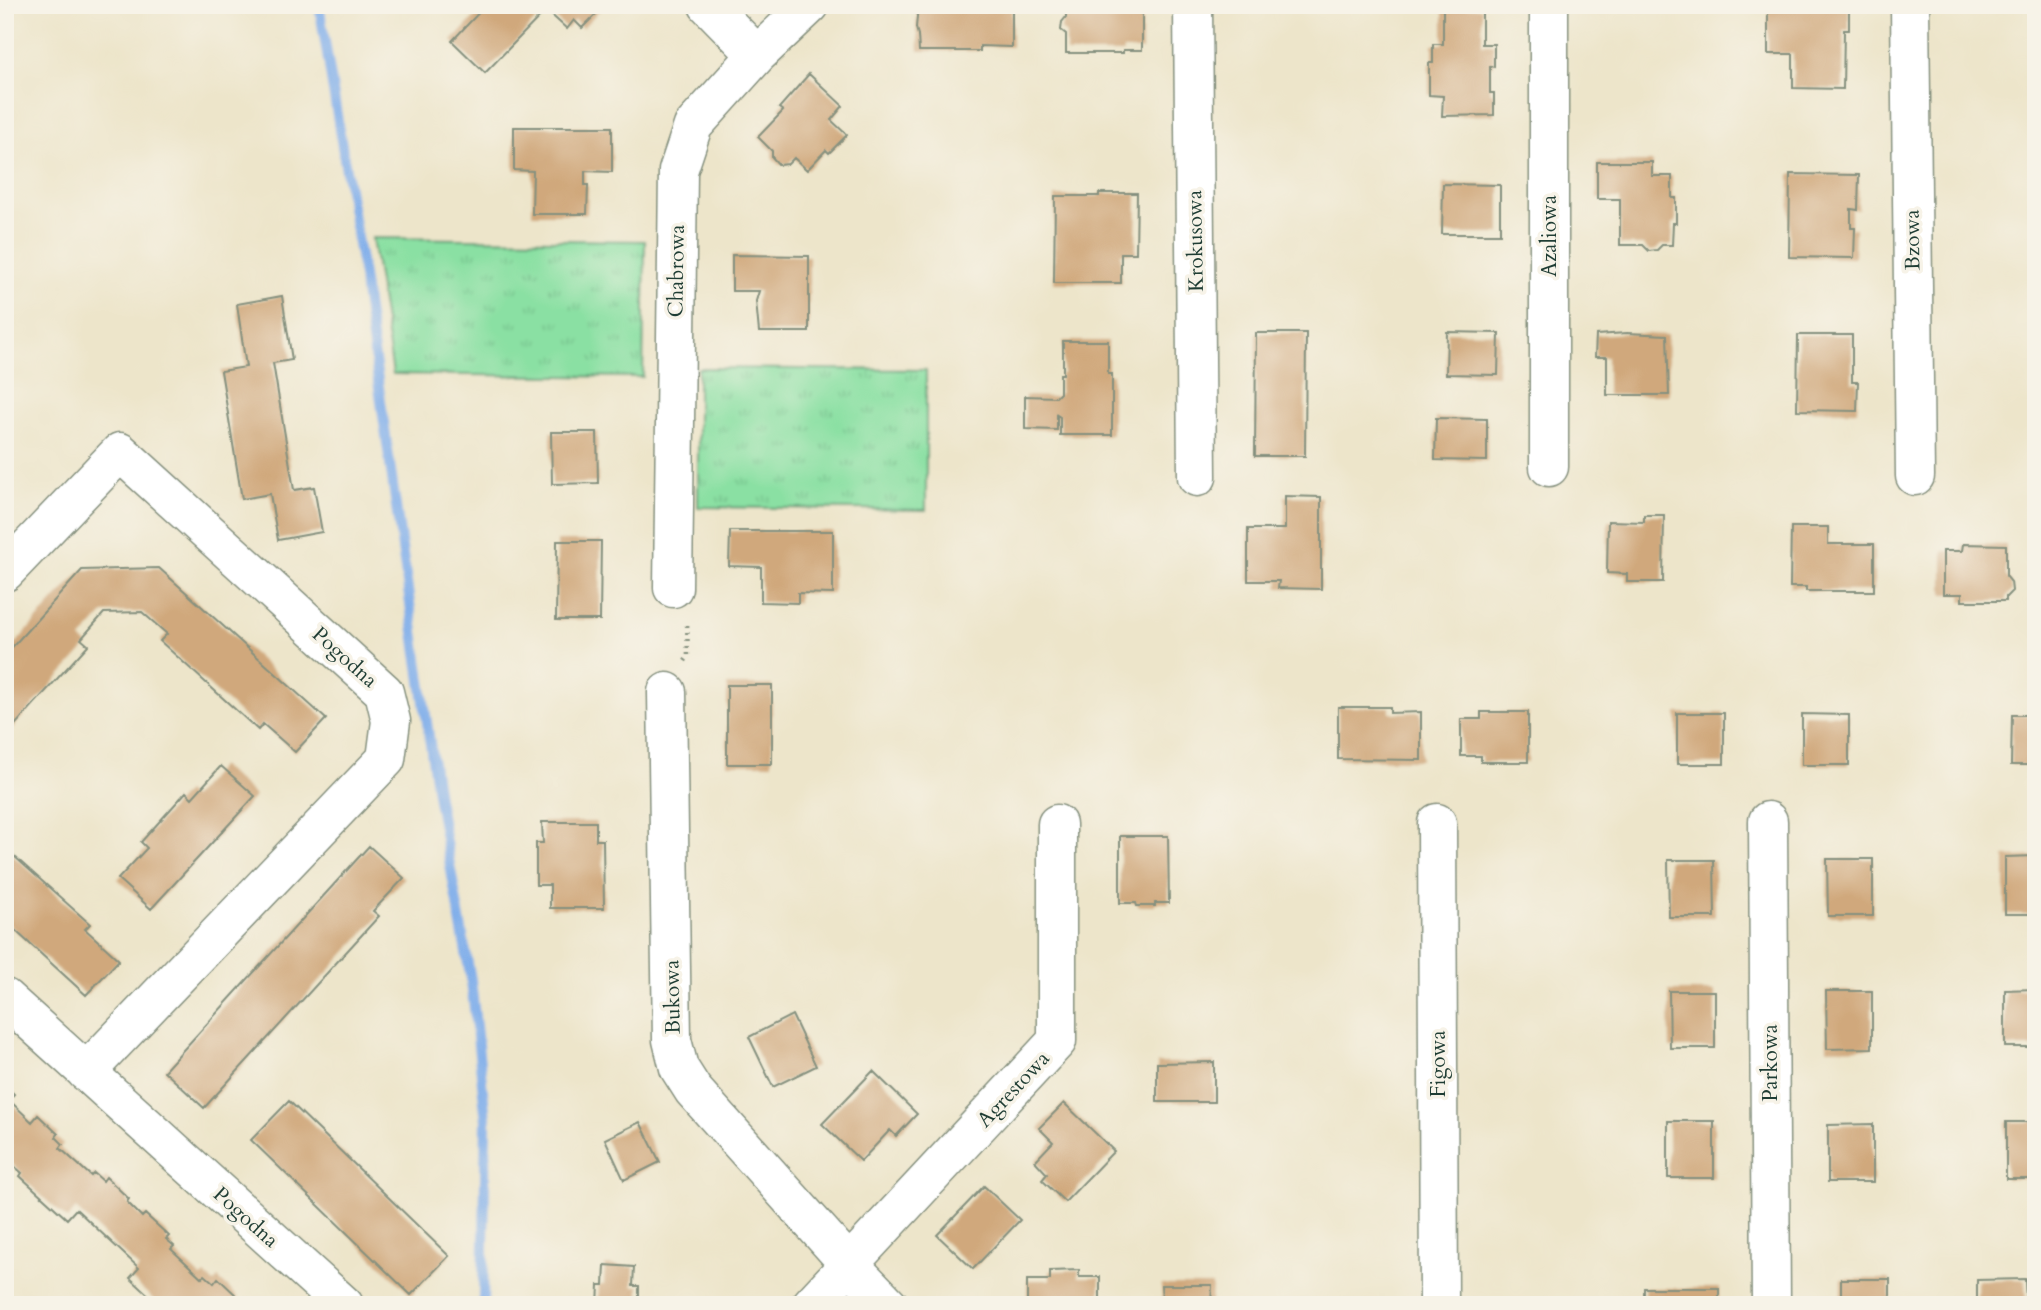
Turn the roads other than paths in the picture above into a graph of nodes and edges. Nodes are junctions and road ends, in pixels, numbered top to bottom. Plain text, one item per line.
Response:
1 (708, 5) edge
2 (810, 5) edge
3 (1193, 5) edge
4 (1549, 5) edge
5 (1910, 5) edge
6 (757, 55) junction
7 (1549, 467) dead end
8 (1915, 475) dead end
9 (1197, 477) dead end
10 (5, 572) edge
11 (673, 588) dead end
12 (667, 692) dead end
13 (1768, 821) dead end
14 (1437, 823) dead end
15 (1057, 824) dead end
16 (5, 998) edge
17 (86, 1072) junction
18 (849, 1264) junction
19 (344, 1305) edge
20 (811, 1305) edge
21 (889, 1305) edge
22 (1439, 1305) edge
23 (1771, 1305) edge

1 - 6 street
2 - 6 street, Chabrowa
3 - 9 street, Krokusowa
4 - 7 street, Azaliowa
5 - 8 street, Bzowa
6 - 11 street, Chabrowa
10 - 17 street, Pogodna
12 - 18 street, Bukowa
13 - 23 street, Parkowa
14 - 22 street, Figowa
15 - 18 street, Agrestowa
16 - 17 street, Pogodna
17 - 19 street, Pogodna
18 - 20 street, Agrestowa
18 - 21 street, Bukowa

